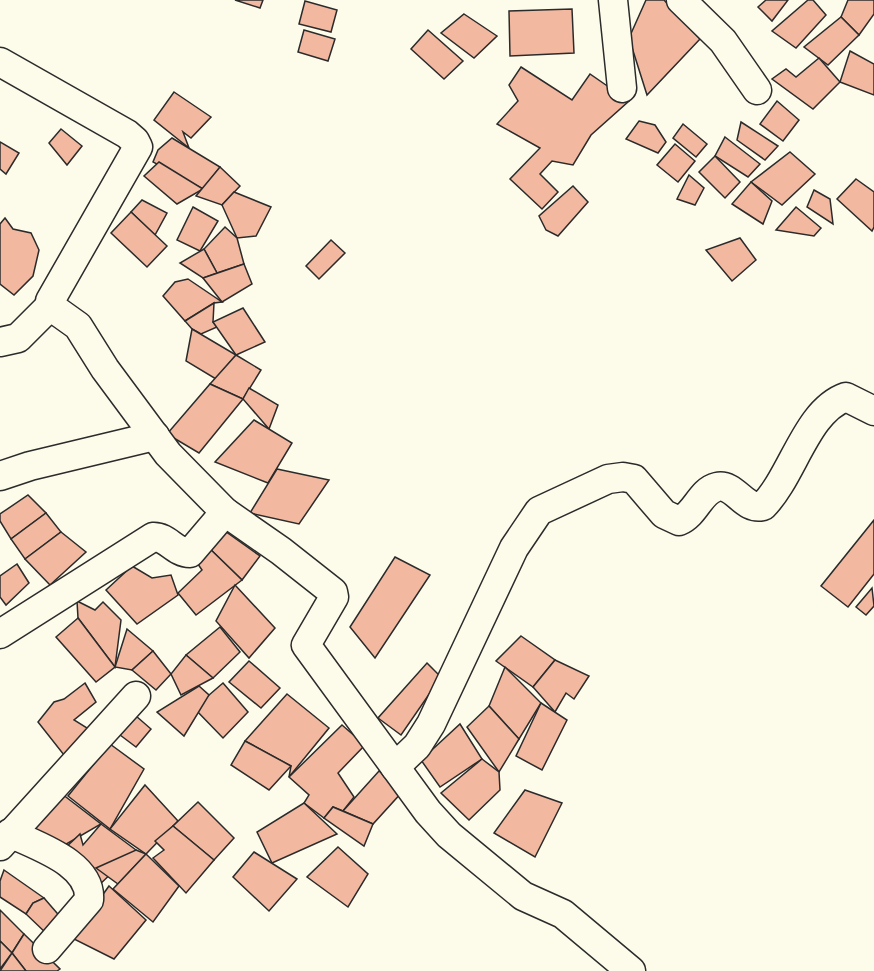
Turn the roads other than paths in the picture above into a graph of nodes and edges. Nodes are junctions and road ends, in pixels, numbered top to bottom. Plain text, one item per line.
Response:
1 (613, 0) edge
2 (681, 0) edge
3 (0, 63) edge
4 (622, 88) dead end
5 (757, 90) dead end
6 (50, 306) junction
7 (0, 342) edge
8 (874, 411) edge
9 (155, 436) junction
10 (0, 476) edge
11 (225, 512) junction
12 (0, 634) edge
13 (136, 696) dead end
14 (395, 767) junction
15 (5, 840) edge
16 (47, 948) dead end
17 (631, 971) edge

1 - 4 street
2 - 5 street
3 - 6 street
6 - 7 street
6 - 9 street
8 - 14 street
9 - 10 street
9 - 11 street
11 - 12 street
11 - 14 street
13 - 15 street
14 - 17 street
15 - 16 street

